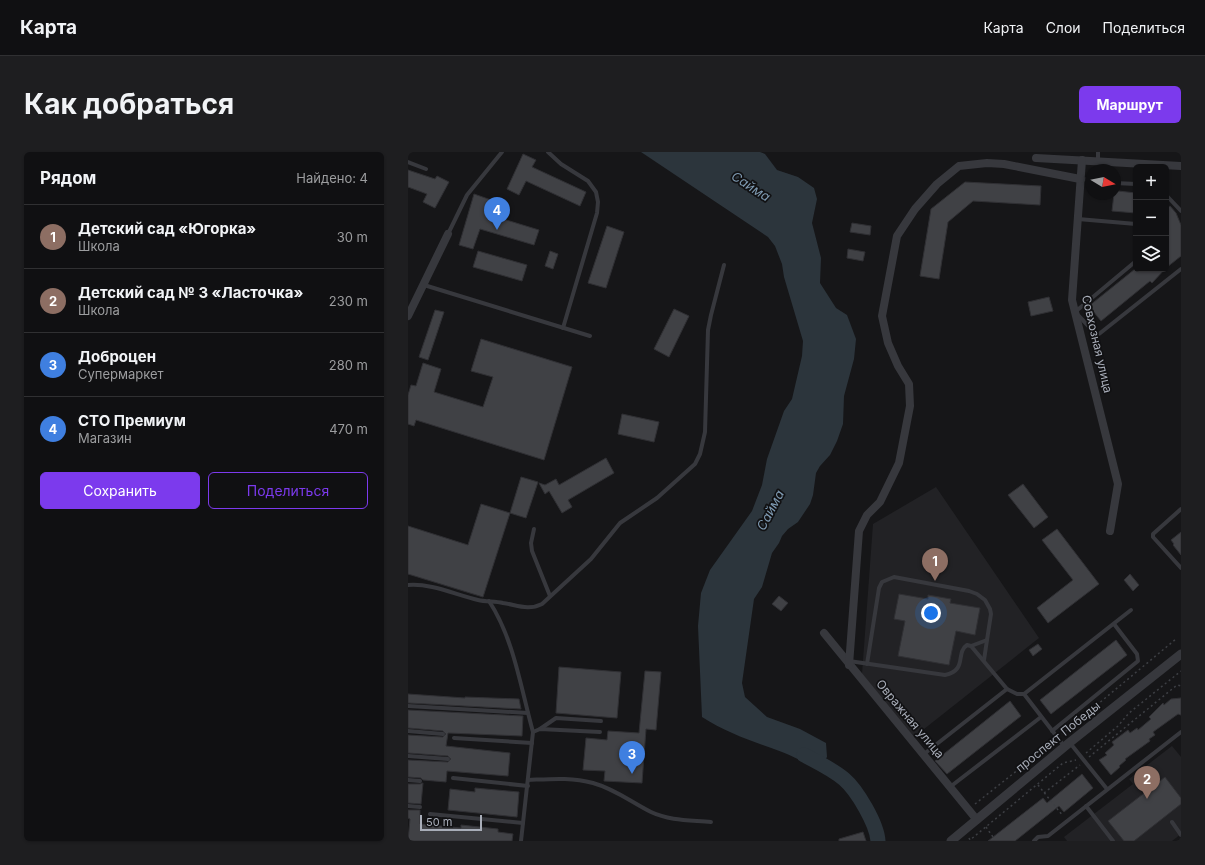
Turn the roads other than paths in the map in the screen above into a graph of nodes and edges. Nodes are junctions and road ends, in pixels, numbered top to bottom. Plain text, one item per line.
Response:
1 (502, 152) edge
2 (548, 152) edge
3 (1098, 152) edge
4 (1036, 158) dead end
5 (1082, 160) junction
6 (1098, 161) junction
7 (408, 162) edge
8 (1181, 166) edge
9 (426, 169) dead end
10 (1080, 179) junction
11 (1085, 179) edge
12 (1121, 183) edge
13 (1133, 184) edge
14 (1169, 197) edge
15 (1181, 211) edge
16 (1078, 219) junction
17 (1133, 224) edge
18 (448, 234) joint
19 (1133, 264) edge
20 (724, 265) dead end
21 (1181, 269) edge
22 (424, 285) junction
23 (1075, 312) junction
24 (408, 316) edge
25 (563, 328) junction
26 (590, 336) dead end
27 (1181, 509) edge
28 (534, 529) dead end
29 (1110, 531) dead end
30 (1181, 568) edge
31 (408, 585) edge
32 (550, 596) junction
33 (489, 602) junction
34 (1131, 610) dead end
35 (1114, 624) junction
36 (824, 633) dead end
37 (987, 640) junction
38 (972, 646) junction
39 (1181, 654) edge
40 (984, 660) junction
41 (849, 663) junction
42 (866, 664) junction
43 (1007, 689) junction
44 (1024, 694) junction
45 (408, 706) edge
46 (528, 713) junction
47 (1041, 717) junction
48 (601, 721) dead end
49 (540, 729) junction
50 (408, 731) edge
51 (1052, 731) junction
52 (533, 732) junction
53 (600, 732) dead end
54 (1181, 732) edge
55 (443, 734) dead end
56 (454, 738) dead end
57 (532, 743) junction
58 (1067, 745) junction
59 (924, 754) junction
60 (408, 756) edge
61 (448, 759) dead end
62 (453, 778) dead end
63 (408, 780) edge
64 (528, 780) junction
65 (420, 781) dead end
66 (528, 786) junction
67 (950, 787) junction
68 (1107, 789) junction
69 (408, 806) edge
70 (1086, 806) junction
71 (420, 807) dead end
72 (430, 814) dead end
73 (976, 820) junction
74 (711, 822) dead end
75 (1172, 822) dead end
76 (523, 823) junction
77 (1181, 834) edge
78 (1048, 836) junction
79 (521, 841) edge
80 (951, 841) edge
81 (1034, 841) edge
82 (1052, 841) edge
83 (1113, 841) edge

1 - 18 lane
2 - 25 lane
3 - 6 lane
4 - 5 street
5 - 6 street
5 - 10 street, Совхозная улица
6 - 8 street
7 - 9 lane
10 - 11 lane
10 - 16 street, Совхозная улица
10 - 41 street
12 - 13 lane
14 - 15 lane
16 - 17 lane
16 - 23 street, Совхозная улица
18 - 22 street
19 - 23 lane
20 - 32 lane
21 - 23 lane
22 - 24 street
22 - 25 lane
23 - 29 street, Совхозная улица
25 - 26 lane
27 - 30 lane
28 - 32 lane
31 - 33 lane
32 - 33 lane
33 - 46 lane
34 - 35 lane
35 - 44 lane
35 - 51 lane
36 - 41 street, Овражная улица
37 - 38 lane
37 - 40 lane
37 - 42 lane
38 - 40 lane
38 - 42 lane
39 - 58 street, проспект Победы
40 - 43 lane
41 - 42 lane
41 - 59 street, Овражная улица
43 - 44 lane
43 - 59 lane
44 - 47 lane
45 - 46 lane
46 - 52 lane
47 - 51 lane
47 - 67 lane
48 - 49 lane
49 - 52 lane
49 - 53 lane
50 - 55 lane
51 - 58 lane
52 - 57 lane
54 - 68 lane
56 - 57 lane
57 - 64 lane
58 - 68 lane
58 - 73 street, проспект Победы
59 - 67 street, Овражная улица
60 - 61 lane
62 - 66 lane
63 - 65 lane
64 - 66 lane
64 - 74 lane
66 - 76 lane
67 - 73 street, Овражная улица
68 - 70 lane
69 - 71 lane
70 - 78 lane
70 - 83 lane
72 - 76 lane
73 - 80 street, проспект Победы
75 - 77 lane
76 - 79 lane
78 - 81 lane
78 - 82 lane

